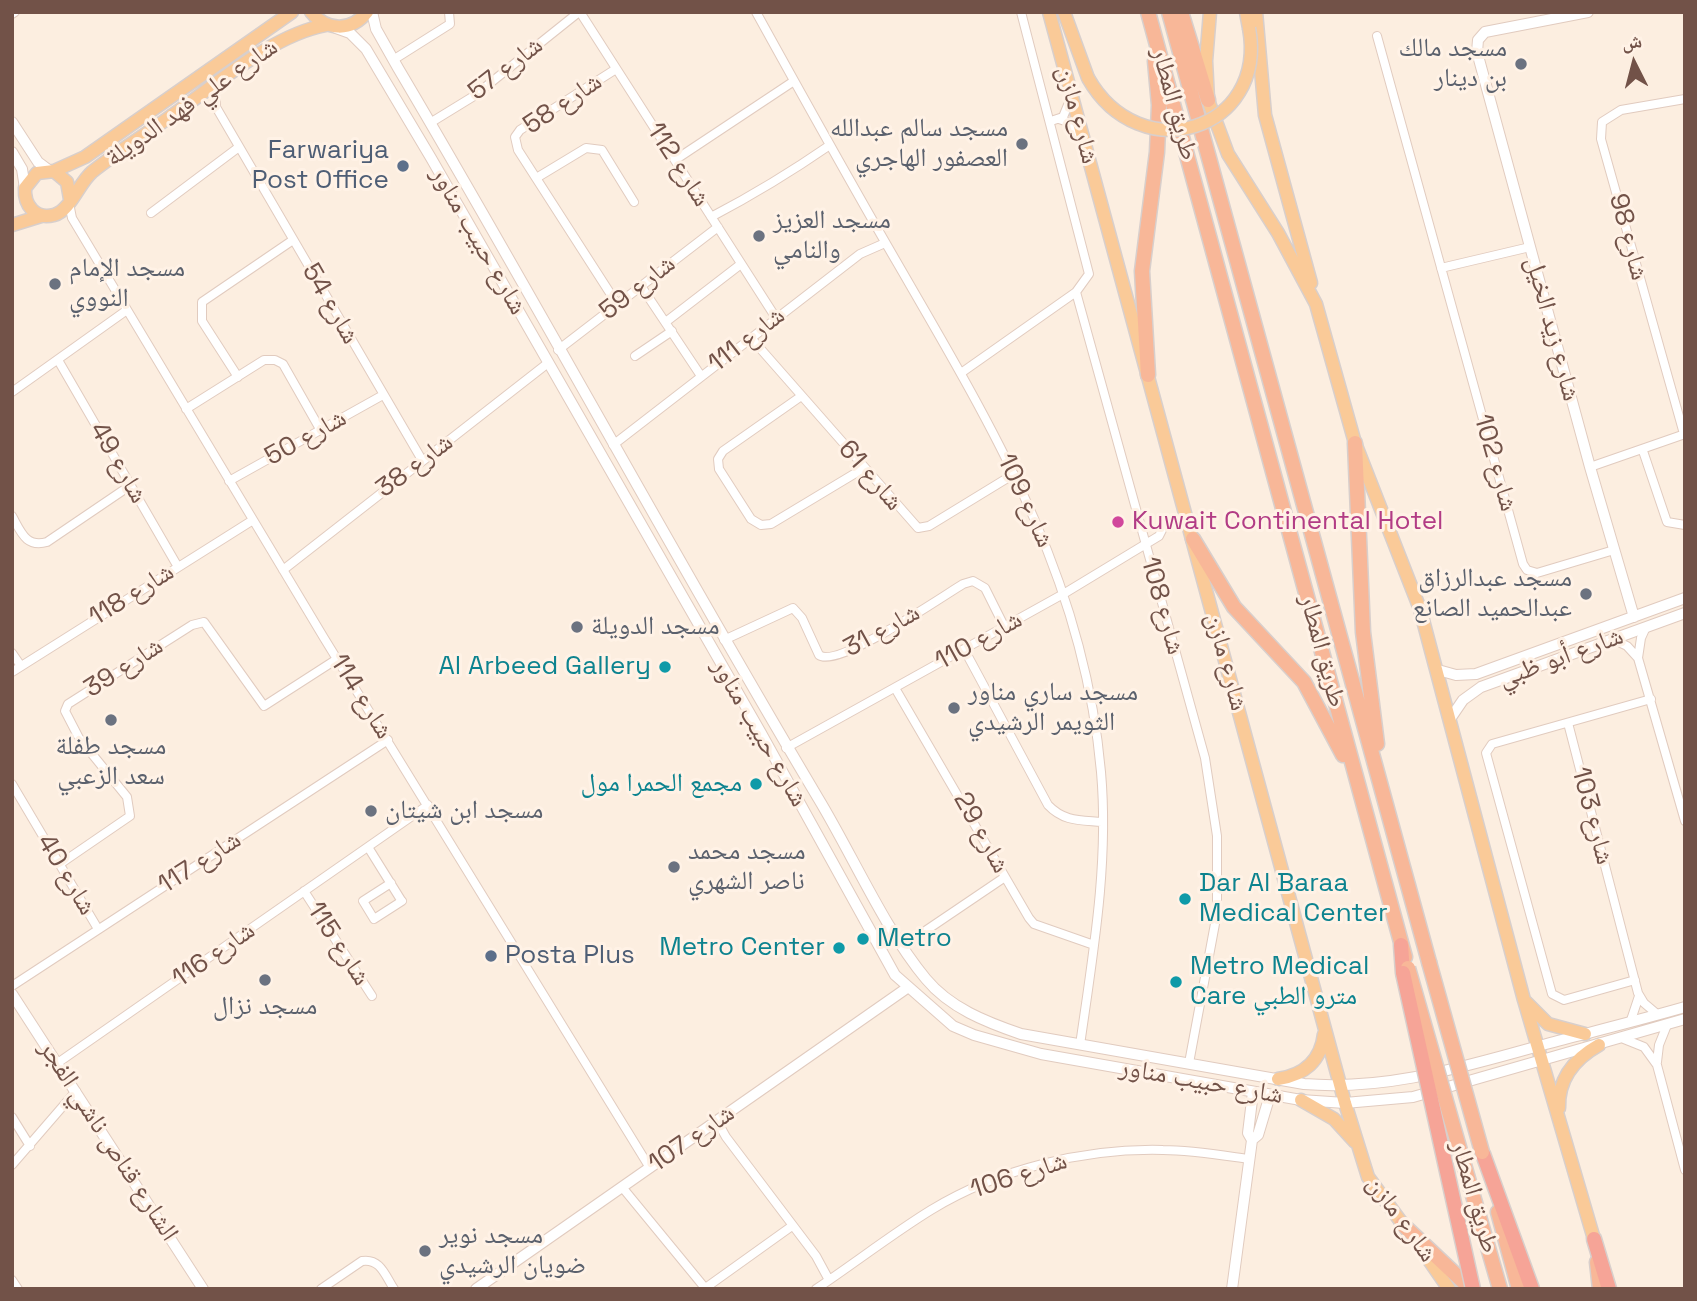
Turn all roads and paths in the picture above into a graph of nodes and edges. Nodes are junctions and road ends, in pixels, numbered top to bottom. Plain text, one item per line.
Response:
1 (292, 12) edge
2 (311, 12) edge
3 (370, 12) edge
4 (449, 12) edge
5 (579, 12) edge
6 (756, 12) edge
7 (1021, 12) edge
8 (1049, 12) edge
9 (1064, 12) edge
10 (1148, 12) edge
11 (1169, 12) edge
12 (1181, 12) edge
13 (1210, 12) edge
14 (1246, 12) edge
15 (1256, 12) edge
16 (1588, 12) edge
17 (329, 26) junction
18 (1153, 28) junction
19 (1377, 36) dead end
20 (396, 64) junction
21 (616, 69) junction
22 (383, 79) junction
23 (794, 81) junction
24 (215, 85) junction
25 (1070, 90) junction
26 (1685, 99) edge
27 (1208, 100) junction
28 (1055, 120) junction
29 (12, 122) edge
30 (430, 122) junction
31 (1083, 139) junction
32 (830, 145) junction
33 (239, 147) junction
34 (12, 152) edge
35 (675, 160) junction
36 (52, 171) junction
37 (538, 177) junction
38 (25, 189) junction
39 (69, 201) junction
40 (12, 202) edge
41 (634, 202) dead end
42 (151, 213) dead end
43 (44, 216) junction
44 (711, 217) junction
45 (76, 224) junction
46 (12, 225) edge
47 (718, 227) junction
48 (293, 240) junction
49 (885, 243) junction
50 (1530, 247) junction
51 (741, 264) junction
52 (1441, 268) junction
53 (516, 275) junction
54 (500, 281) junction
55 (641, 286) junction
56 (1076, 292) junction
57 (618, 304) junction
58 (1316, 304) junction
59 (127, 310) junction
60 (776, 318) junction
61 (667, 321) junction
62 (672, 331) junction
63 (751, 338) junction
64 (558, 349) junction
65 (635, 356) dead end
66 (58, 360) junction
67 (548, 363) junction
68 (961, 373) junction
69 (1148, 375) junction
70 (701, 376) junction
71 (238, 377) junction
72 (12, 391) edge
73 (383, 395) junction
74 (800, 397) junction
75 (186, 410) junction
76 (320, 429) junction
77 (1685, 434) edge
78 (1354, 443) junction
79 (613, 444) junction
80 (1643, 451) junction
81 (422, 460) junction
82 (1590, 467) junction
83 (864, 468) junction
84 (1014, 474) junction
85 (229, 481) junction
86 (131, 485) junction
87 (12, 516) edge
88 (253, 520) junction
89 (1685, 525) edge
90 (1164, 526) dead end
91 (665, 537) junction
92 (1193, 539) junction
93 (1145, 544) junction
94 (654, 550) junction
95 (1614, 550) junction
96 (178, 567) junction
97 (283, 570) junction
98 (1065, 593) junction
99 (1685, 598) edge
100 (1685, 613) edge
101 (1634, 617) junction
102 (1004, 626) junction
103 (1647, 626) junction
104 (1612, 639) junction
105 (724, 640) junction
106 (1554, 646) junction
107 (964, 649) junction
108 (12, 653) edge
109 (1639, 657) junction
110 (337, 659) junction
111 (1561, 659) junction
112 (20, 666) junction
113 (1438, 670) junction
114 (12, 671) edge
115 (895, 688) junction
116 (1651, 699) junction
117 (766, 712) junction
118 (752, 718) junction
119 (1450, 719) junction
120 (1568, 723) junction
121 (388, 740) junction
122 (786, 748) junction
123 (12, 784) edge
124 (1361, 795) junction
125 (428, 805) junction
126 (1387, 814) junction
127 (1685, 821) edge
128 (1102, 822) junction
129 (368, 847) junction
130 (60, 864) junction
131 (1005, 877) junction
132 (391, 883) junction
133 (304, 891) junction
134 (872, 892) junction
135 (856, 903) junction
136 (884, 912) junction
137 (866, 923) junction
138 (98, 929) junction
139 (1094, 945) junction
140 (903, 946) junction
141 (1405, 970) junction
142 (1635, 980) junction
143 (12, 986) edge
144 (907, 988) junction
145 (1639, 993) junction
146 (12, 994) edge
147 (372, 996) dead end
148 (1524, 1000) junction
149 (1685, 1007) edge
150 (1657, 1014) junction
151 (1321, 1017) junction
152 (1685, 1019) edge
153 (1630, 1020) junction
154 (1667, 1025) junction
155 (1585, 1034) junction
156 (1624, 1039) junction
157 (1080, 1045) junction
158 (1599, 1045) junction
159 (1537, 1047) junction
160 (1125, 1052) junction
161 (1143, 1055) junction
162 (1655, 1061) junction
163 (59, 1062) junction
164 (1542, 1062) junction
165 (1189, 1063) junction
166 (1121, 1068) junction
167 (1140, 1071) junction
168 (1278, 1079) junction
169 (1341, 1087) junction
170 (76, 1091) junction
171 (1253, 1091) junction
172 (1270, 1095) junction
173 (1301, 1100) junction
174 (1345, 1103) junction
175 (12, 1117) edge
176 (717, 1121) junction
177 (1561, 1123) junction
178 (1252, 1140) junction
179 (30, 1146) junction
180 (1359, 1147) junction
181 (1483, 1153) junction
182 (1248, 1159) junction
183 (12, 1165) edge
184 (650, 1168) junction
185 (1685, 1170) edge
186 (622, 1187) junction
187 (1402, 1224) junction
188 (792, 1226) junction
189 (1594, 1240) junction
190 (829, 1280) junction
191 (490, 1285) edge
192 (704, 1288) edge
193 (203, 1289) edge
194 (321, 1289) edge
195 (394, 1289) edge
196 (476, 1289) edge
197 (816, 1289) edge
198 (1232, 1289) edge
199 (1449, 1289) edge
200 (1472, 1289) edge
201 (1500, 1289) edge
202 (1519, 1289) edge
203 (1532, 1289) edge
204 (1600, 1289) edge
205 (1609, 1289) edge

1 - 36 main road, شارع علي فهد الدويلة
2 - 17 main road
3 - 17 main road, شارع علي فهد الدويلة
3 - 20 street, شارع حبيب مناور
4 - 20 street
5 - 21 street, شارع 112
5 - 30 street, شارع 57
6 - 23 street, شارع 109
7 - 28 street
8 - 25 main road, شارع مازن
9 - 14 main road, bridge
10 - 18 highway, طريق المطار
11 - 126 highway, طريق المطار
12 - 27 highway
13 - 27 main road
15 - 58 main road
16 - 50 street, شارع زيد الخيل
17 - 22 street, شارع حبيب مناور
17 - 24 main road, شارع علي فهد الدويلة
18 - 69 highway
18 - 124 highway, طريق المطار
19 - 52 street, شارع 102
20 - 22 street
20 - 30 street, شارع حبيب مناور
21 - 35 street, شارع 112
21 - 37 street, شارع 58
22 - 54 street, شارع حبيب مناور
23 - 32 street, شارع 109
23 - 35 street
24 - 33 street, شارع 54
24 - 39 main road, شارع علي فهد الدويلة
25 - 28 street
25 - 31 main road, شارع مازن
26 - 77 street, شارع 98
27 - 58 main road
28 - 31 street
28 - 56 street
29 - 36 street
30 - 53 street, شارع حبيب مناور
31 - 69 main road, شارع مازن
32 - 44 street
32 - 49 street, شارع 109
33 - 42 street
33 - 48 street, شارع 54
34 - 38 street
35 - 44 street, شارع 112
36 - 38 main road
36 - 39 main road
37 - 41 street, شارع 58
37 - 57 street, شارع 58
38 - 40 main road
38 - 43 main road
39 - 43 main road
39 - 45 street, شارع 114
43 - 45 street
43 - 46 main road
44 - 47 street, شارع 112
45 - 59 street, شارع 114
47 - 51 street, شارع 112
47 - 55 street, شارع 59
48 - 71 street
48 - 73 street, شارع 54
49 - 60 street, شارع 111
49 - 68 street, شارع 109
50 - 52 street
50 - 82 street, شارع زيد الخيل
51 - 60 street, شارع 112
51 - 61 street
52 - 95 street, شارع 102
53 - 54 street
53 - 64 street, شارع حبيب مناور
54 - 67 street, شارع حبيب مناور
55 - 57 street, شارع 59
55 - 61 street
56 - 68 street
56 - 93 street, شارع 108
57 - 64 street, شارع 59
58 - 78 main road
59 - 66 street
59 - 75 street, شارع 114
60 - 63 street, شارع 111
61 - 62 street
62 - 65 street
62 - 70 street
63 - 70 street, شارع 111
63 - 74 street, شارع 61
64 - 79 street, شارع حبيب مناور
66 - 72 street
66 - 86 street, شارع 49
67 - 81 street, شارع 38
67 - 94 street, شارع حبيب مناور
68 - 84 street, شارع 109
69 - 92 main road, شارع مازن
70 - 79 street, شارع 111
71 - 75 street
71 - 76 street
73 - 76 street, شارع 50
73 - 81 street, شارع 54
74 - 83 street, شارع 61
74 - 83 street
75 - 85 street, شارع 114
76 - 85 street, شارع 50
77 - 80 street
78 - 113 main road
78 - 126 highway
79 - 91 street, شارع حبيب مناور
80 - 82 street
80 - 89 street
81 - 97 street, شارع 38
82 - 95 street, شارع زيد الخيل
83 - 84 street, شارع 61
84 - 98 street, شارع 109
85 - 88 street, شارع 114
86 - 87 street
86 - 96 street, شارع 49
88 - 96 street, شارع 118
88 - 97 street, شارع 114
90 - 93 street, شارع 110
91 - 94 street
91 - 105 street, شارع حبيب مناور
92 - 124 highway
92 - 151 main road, شارع مازن
93 - 98 street, شارع 110
93 - 165 street, شارع 108
94 - 118 street, شارع حبيب مناور
95 - 101 street, شارع زيد الخيل
96 - 112 street, شارع 118
97 - 110 street, شارع 114
98 - 102 street, شارع 110
98 - 128 street, شارع 109
99 - 101 street, شارع أبو ظبي
100 - 103 street, شارع أبو ظبي
101 - 106 street, شارع أبو ظبي
102 - 105 street, شارع 31
102 - 107 street, شارع 110
103 - 104 street, شارع أبو ظبي
103 - 109 street
104 - 109 street
104 - 111 street, شارع أبو ظبي
105 - 117 street, شارع حبيب مناور
106 - 111 street
106 - 113 street, شارع أبو ظبي
107 - 115 street, شارع 110
107 - 128 street
108 - 112 street
109 - 116 street
110 - 121 street, شارع 114
110 - 130 street, شارع 39
111 - 119 street, شارع أبو ظبي
112 - 114 street, شارع 118
113 - 119 main road
115 - 122 street, شارع 110
115 - 131 street, شارع 29
116 - 120 street
116 - 127 street
117 - 118 street
117 - 122 street, شارع حبيب مناور
118 - 135 street, شارع حبيب مناور
119 - 148 main road
120 - 142 street, شارع 103
120 - 142 street
121 - 125 street, شارع 114
121 - 138 street, شارع 117
122 - 134 street, شارع حبيب مناور
123 - 130 street, شارع 40
124 - 141 highway, طريق المطار
125 - 129 street, شارع 116
125 - 184 street, شارع 114
126 - 181 highway, طريق المطار, bridge
128 - 139 street, شارع 109
129 - 132 street
129 - 133 street, شارع 116
130 - 138 street, شارع 40
131 - 139 street, شارع 29
131 - 140 street
132 - 132 street
133 - 147 street, شارع 115
133 - 163 street, شارع 116
134 - 135 street
134 - 136 street, شارع حبيب مناور
135 - 137 street, شارع حبيب مناور
136 - 137 street
136 - 140 street, شارع حبيب مناور
137 - 144 street, شارع حبيب مناور
138 - 143 street, شارع 117
139 - 157 street, شارع 109
140 - 157 street, شارع حبيب مناور
141 - 200 highway, bridge
141 - 201 highway, طريق المطار, bridge
142 - 145 street, شارع 103
144 - 166 street, شارع حبيب مناور
144 - 176 street, شارع 107
145 - 150 street, شارع 103
145 - 153 street
146 - 163 street, الشارع قناص ناشي الفجر
148 - 155 main road
148 - 159 main road
149 - 150 street, شارع حبيب مناور
150 - 153 street, شارع حبيب مناور
151 - 168 main road
151 - 169 main road, شارع مازن
152 - 154 street, شارع حبيب مناور
153 - 155 street, شارع حبيب مناور
154 - 156 street, شارع حبيب مناور
154 - 162 street
155 - 159 street, شارع حبيب مناور
156 - 158 street, شارع حبيب مناور
156 - 162 street
157 - 160 street, شارع حبيب مناور
158 - 164 street, شارع حبيب مناور
158 - 177 main road
159 - 164 main road
159 - 169 street, شارع حبيب مناور
160 - 161 street, شارع حبيب مناور
160 - 166 street
161 - 165 street, شارع حبيب مناور
161 - 167 street
162 - 185 street
163 - 170 street, الشارع قناص ناشي الفجر
164 - 174 street, شارع حبيب مناور
164 - 177 main road
165 - 168 street, شارع حبيب مناور
166 - 167 street, شارع حبيب مناور
167 - 171 street, شارع حبيب مناور
168 - 169 street, شارع حبيب مناور
169 - 174 main road, شارع مازن
170 - 179 street
170 - 193 street, الشارع قناص ناشي الفجر
171 - 172 street, شارع حبيب مناور
171 - 178 street
172 - 173 street, شارع حبيب مناور
172 - 178 street
173 - 174 street, شارع حبيب مناور
173 - 180 main road
174 - 180 main road, شارع مازن
175 - 179 street
176 - 184 street, شارع 107
176 - 188 street
177 - 189 main road
178 - 182 street
179 - 183 street
180 - 187 main road, شارع مازن
181 - 202 highway, طريق المطار
181 - 203 highway
182 - 190 street, شارع 106
182 - 198 street
184 - 186 street, شارع 107
186 - 191 street, شارع 107
186 - 192 street
187 - 199 main road, شارع مازن
187 - 200 highway
188 - 190 street
188 - 192 street
189 - 204 highway
189 - 205 highway
190 - 197 street, شارع 106
191 - 196 street, شارع 107
194 - 195 street

